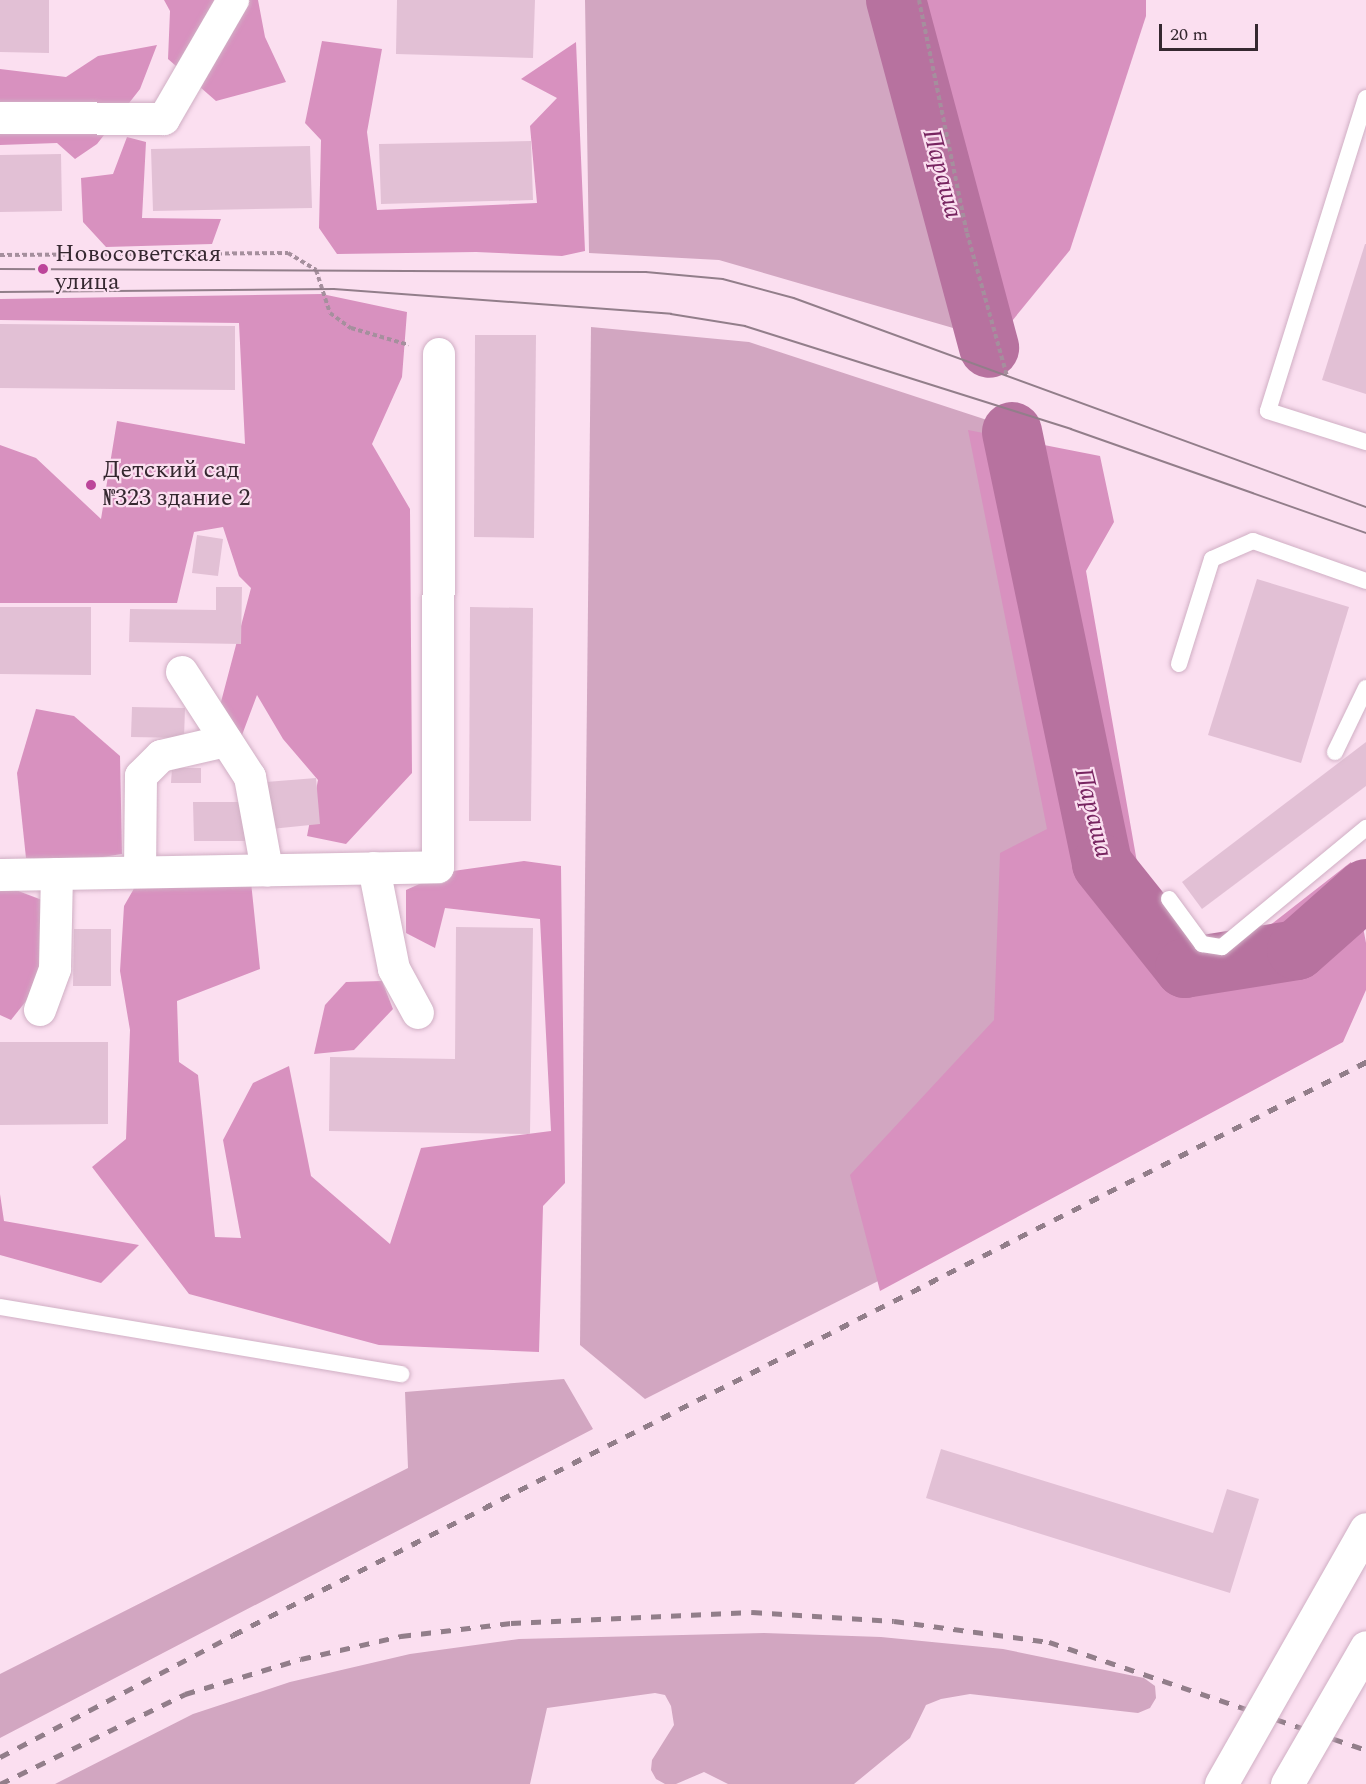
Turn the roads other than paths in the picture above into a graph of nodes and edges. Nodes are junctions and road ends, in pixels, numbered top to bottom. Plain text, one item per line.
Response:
1 (233, 0) edge
2 (1366, 98) edge
3 (0, 118) edge
4 (439, 354) road end
5 (1366, 442) edge
6 (1366, 581) edge
7 (1179, 664) dead end
8 (182, 672) dead end
9 (1366, 688) edge
10 (226, 741) junction
11 (1335, 752) dead end
12 (1366, 828) edge
13 (374, 868) junction
14 (267, 870) junction
15 (140, 872) junction
16 (57, 874) junction
17 (0, 875) edge
18 (1169, 899) dead end
19 (40, 1010) dead end
20 (418, 1013) dead end
21 (0, 1307) edge
22 (401, 1374) dead end
23 (1366, 1529) edge
24 (1366, 1647) edge
25 (1221, 1784) edge
26 (1287, 1784) edge

1 - 3 street
2 - 5 lane
4 - 13 street
6 - 7 lane
8 - 10 street
9 - 11 lane
10 - 14 street
10 - 15 street
12 - 18 lane
13 - 14 street
13 - 20 street
14 - 15 street
15 - 16 street
16 - 17 street
16 - 19 street
21 - 22 lane
23 - 25 main road, bridge
24 - 26 main road, bridge

